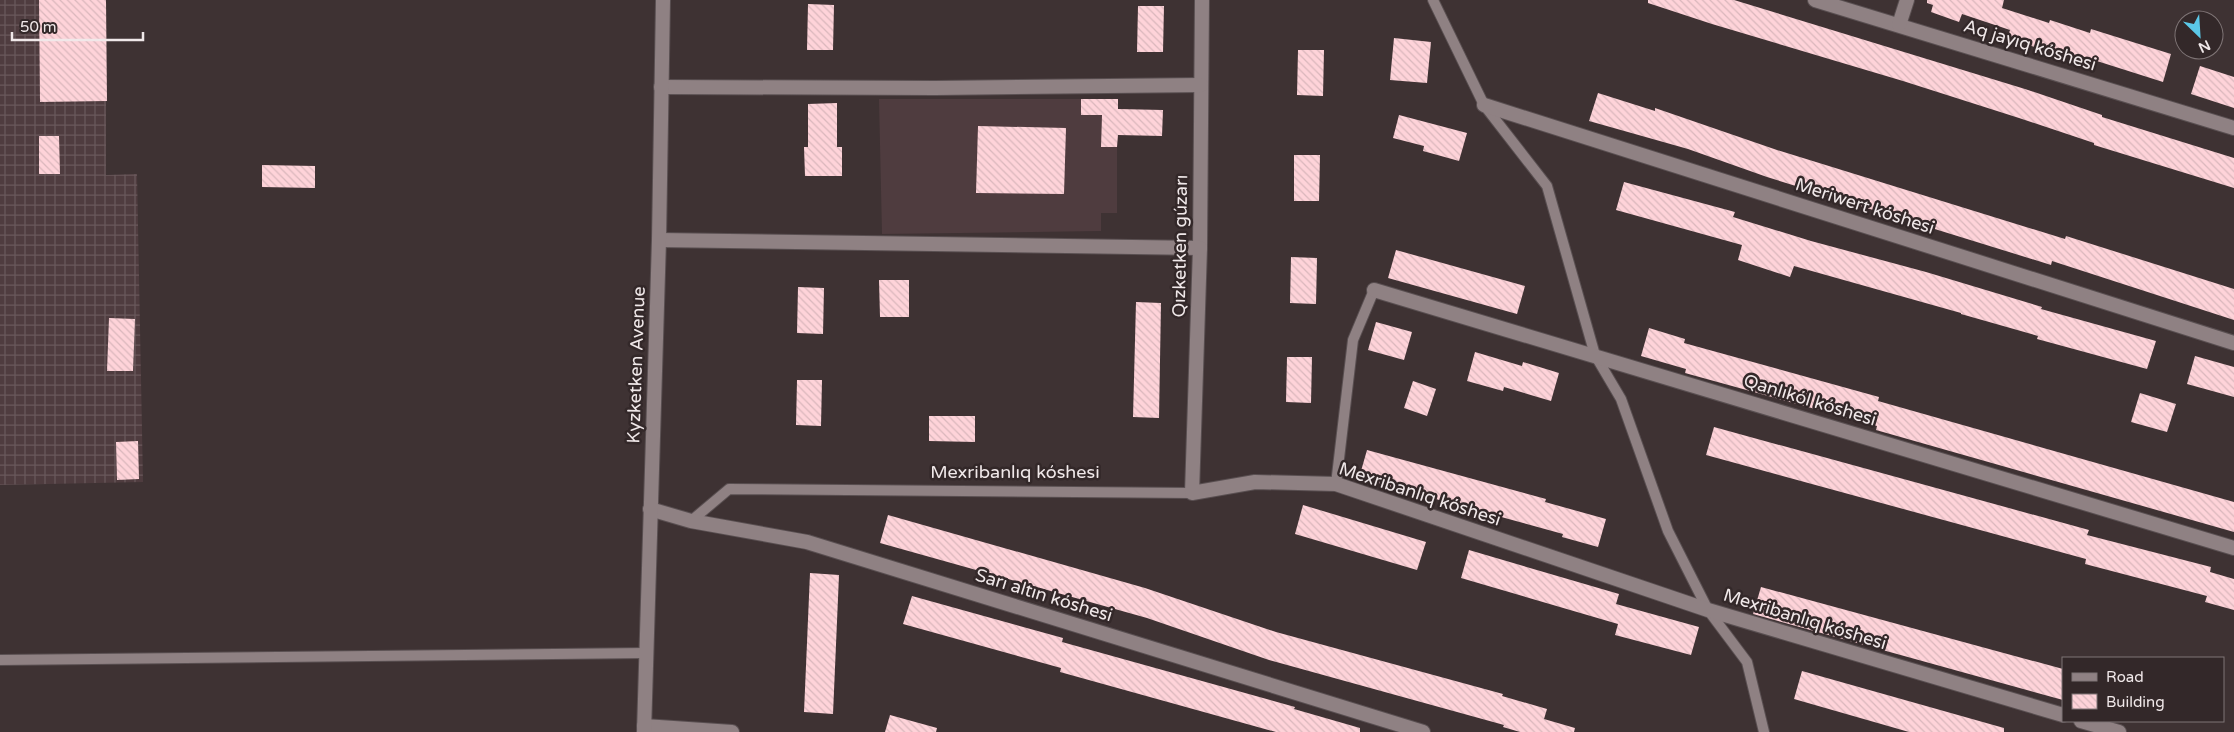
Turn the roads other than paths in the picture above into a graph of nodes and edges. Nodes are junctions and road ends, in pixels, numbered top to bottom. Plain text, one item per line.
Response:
1 (663, 0) edge
2 (1202, 0) edge
3 (1433, 0) edge
4 (1815, 0) edge
5 (1907, 0) edge
6 (1900, 25) junction
7 (1201, 84) junction
8 (661, 88) junction
9 (1484, 105) junction
10 (2234, 128) edge
11 (659, 240) junction
12 (1200, 248) junction
13 (1374, 290) joint
14 (2234, 343) edge
15 (1595, 355) junction
16 (1336, 484) junction
17 (1192, 492) junction
18 (650, 509) junction
19 (692, 521) junction
20 (2234, 548) edge
21 (1708, 610) junction
22 (646, 653) junction
23 (0, 660) edge
24 (2062, 715) edge
25 (2084, 722) edge
26 (644, 729) edge
27 (732, 732) edge
28 (1423, 732) edge
29 (1764, 732) edge
30 (2119, 732) edge

1 - 8 street, Kyzketken Avenue
2 - 7 street, Qızketken gúzarı
3 - 9 lane
4 - 6 street, Aq jayıq kóshesi
5 - 6 street
6 - 10 street, Aq jayıq kóshesi
7 - 8 street
7 - 12 street, Qızketken gúzarı
8 - 11 street, Kyzketken Avenue
9 - 14 street, Meriwert kóshesi
9 - 15 lane
11 - 12 street
11 - 18 street, Kyzketken Avenue
12 - 17 street, Qızketken gúzarı
13 - 15 street, Qanlıkól kóshesi
13 - 16 lane
15 - 20 street, Qanlıkól kóshesi
15 - 21 lane
16 - 17 street, Mexribanlıq kóshesi
16 - 21 street, Mexribanlıq kóshesi
17 - 19 lane, Mexribanlıq kóshesi
18 - 19 street, Sarı altın kóshesi
18 - 22 street, Kyzketken Avenue
19 - 28 street, Sarı altın kóshesi
21 - 24 street, Mexribanlıq kóshesi
21 - 29 lane
22 - 23 lane
22 - 26 street, Kyzketken Avenue
25 - 30 street
26 - 27 street

